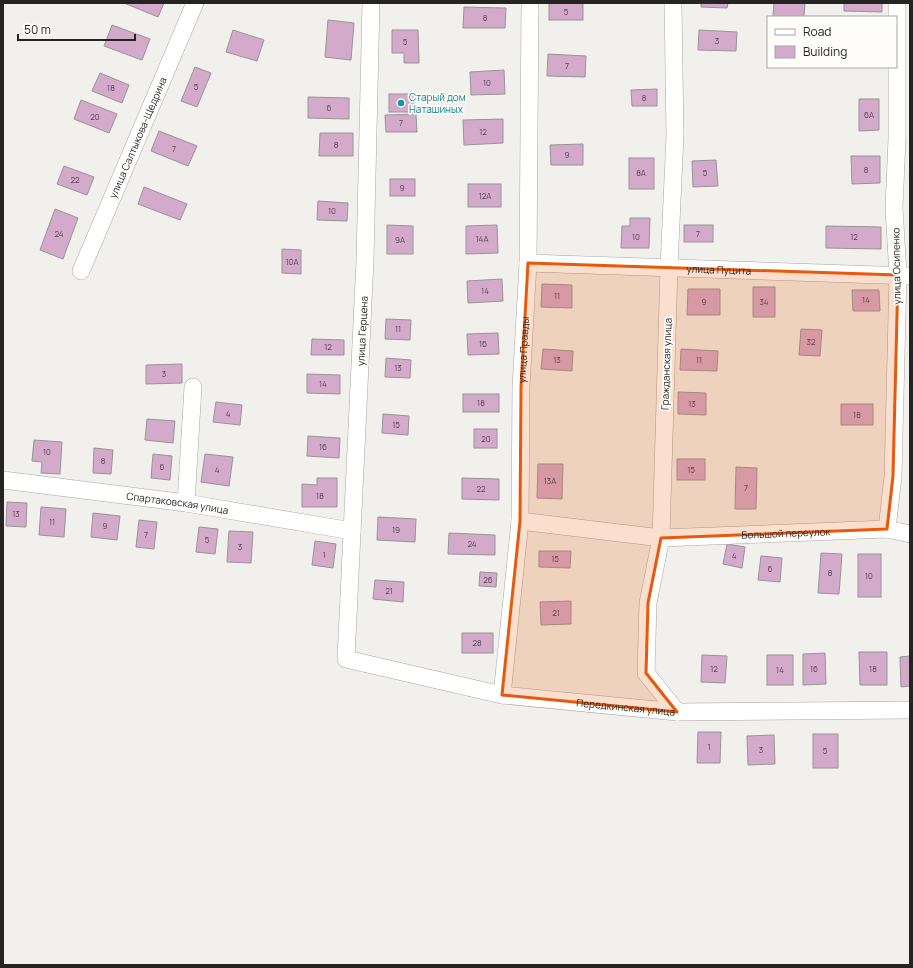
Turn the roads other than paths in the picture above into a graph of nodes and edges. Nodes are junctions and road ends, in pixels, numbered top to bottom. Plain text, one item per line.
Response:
1 (195, 3) edge
2 (371, 3) edge
3 (530, 3) edge
4 (673, 3) edge
5 (897, 3) edge
6 (528, 263) junction
7 (668, 268) junction
8 (81, 271) dead end
9 (904, 276) edge
10 (193, 387) dead end
11 (3, 480) edge
12 (186, 503) junction
13 (520, 521) junction
14 (887, 529) junction
15 (352, 531) junction
16 (910, 534) edge
17 (661, 538) junction
18 (346, 659) joint
19 (502, 695) junction
20 (910, 710) edge
21 (677, 712) junction

1 - 8 street, улица Салтыкова-Щедрина
2 - 15 street, улица Герцена
3 - 6 street, улица Правды
4 - 7 street, Гражданская улица
5 - 9 street, улица Осипенко
6 - 7 street, улица Пуцита
6 - 13 street, улица Правды
7 - 9 street, улица Пуцита
7 - 17 street, Гражданская улица
9 - 14 street, улица Осипенко
10 - 12 street
11 - 12 street, Спартаковская улица
12 - 15 street, Спартаковская улица
13 - 17 street, Большой переулок
13 - 19 street, улица Правды
14 - 16 street, Большой переулок
14 - 17 street, Большой переулок
15 - 18 street, улица Герцена
17 - 21 street, Гражданская улица
18 - 19 street, Передкинская улица
19 - 21 street, Передкинская улица
20 - 21 street, Передкинская улица

